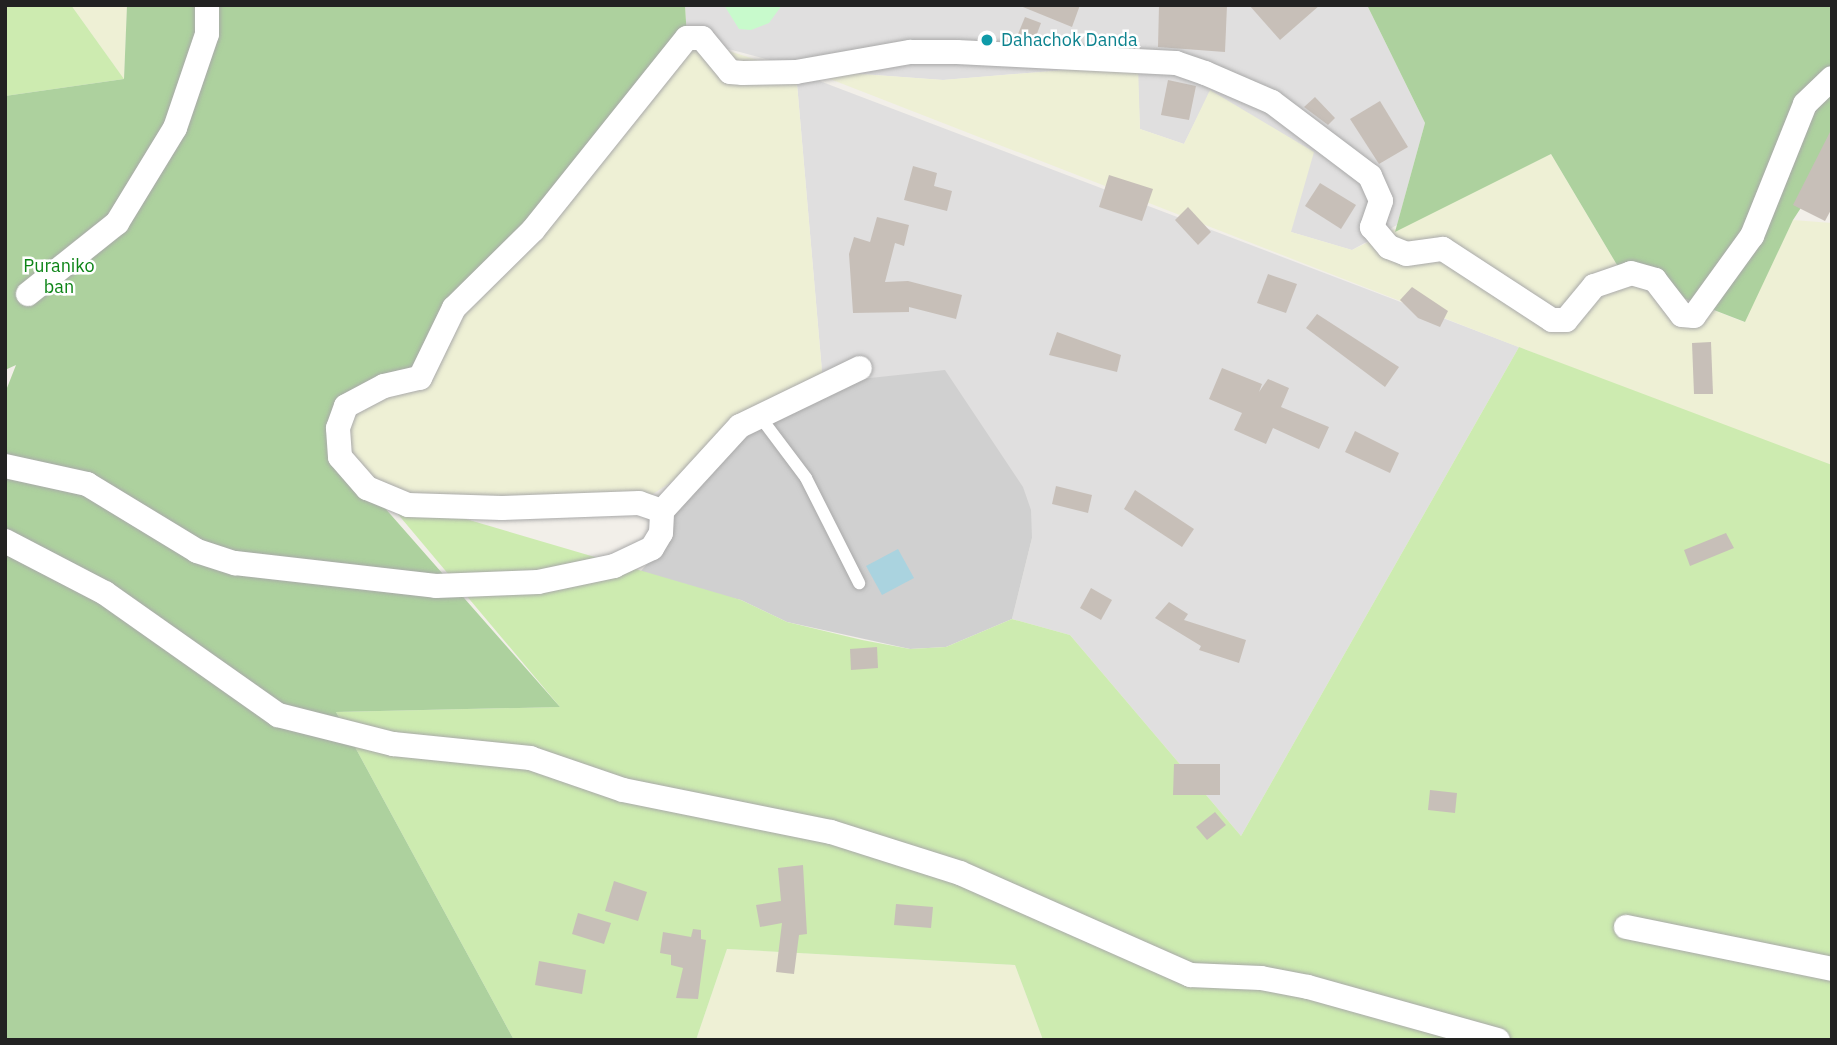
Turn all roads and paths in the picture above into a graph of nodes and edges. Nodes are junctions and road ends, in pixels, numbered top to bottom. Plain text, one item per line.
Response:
1 (207, 5) edge
2 (1832, 78) edge
3 (28, 294) dead end
4 (860, 368) dead end
5 (757, 413) junction
6 (5, 466) edge
7 (662, 511) junction
8 (5, 541) edge
9 (859, 583) dead end
10 (1626, 927) dead end
11 (1832, 969) edge
12 (1498, 1040) edge

1 - 3 street
2 - 7 street
4 - 5 street
5 - 7 street
5 - 9 lane
6 - 7 street
8 - 12 street
10 - 11 street

